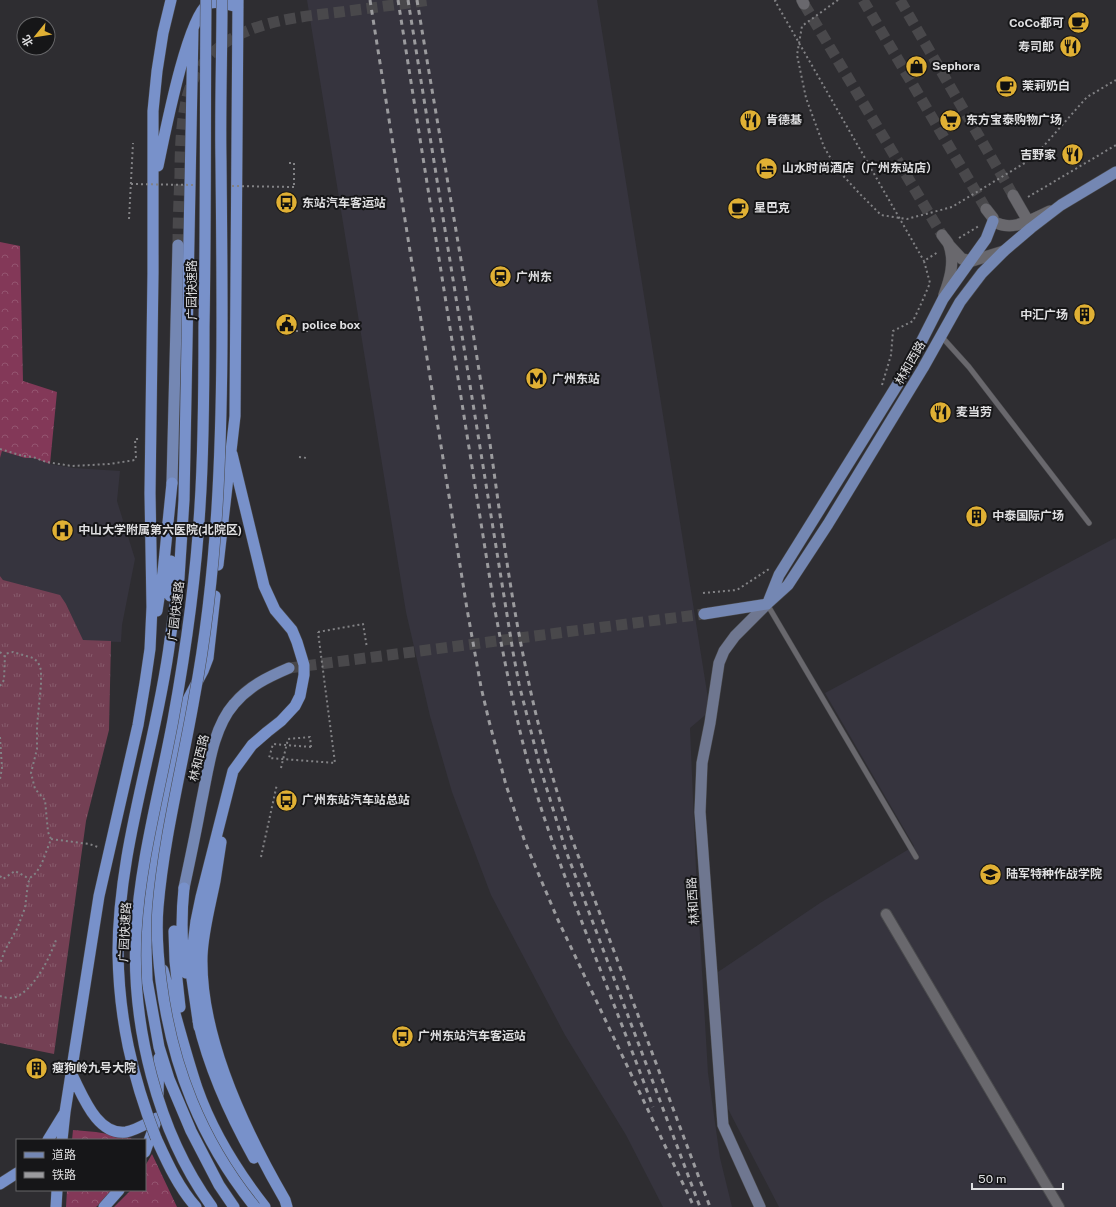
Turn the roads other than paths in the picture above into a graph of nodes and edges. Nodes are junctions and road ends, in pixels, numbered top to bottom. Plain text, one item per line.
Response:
1 (171, 0) edge
2 (206, 0) edge
3 (222, 0) edge
4 (238, 3) edge
5 (193, 29) junction
6 (1116, 172) edge
7 (154, 181) junction
8 (1013, 195) tunnel mouth
9 (1061, 205) junction
10 (986, 209) tunnel mouth
11 (994, 221) junction
12 (1028, 221) junction
13 (942, 235) tunnel mouth
14 (178, 245) tunnel mouth
15 (949, 245) junction
16 (1004, 251) junction
17 (970, 260) junction
18 (943, 300) junction
19 (940, 336) junction
20 (231, 448) junction
21 (172, 483) junction
22 (1089, 523) dead end
23 (767, 604) junction
24 (704, 614) tunnel mouth
25 (170, 640) junction
26 (150, 649) junction
27 (289, 668) tunnel mouth
28 (233, 771) junction
29 (916, 857) dead end
30 (184, 888) junction
31 (886, 914) dead end
32 (148, 917) junction
33 (199, 1027) junction
34 (159, 1047) junction
35 (71, 1073) junction
36 (198, 1088) junction
37 (65, 1112) junction
38 (157, 1118) junction
39 (49, 1139) edge
40 (62, 1139) edge
41 (146, 1149) edge
42 (16, 1175) edge
43 (0, 1184) edge
44 (57, 1191) edge
45 (118, 1191) edge
46 (56, 1207) edge
47 (104, 1207) edge
48 (196, 1207) edge
49 (212, 1207) edge
50 (234, 1207) edge
51 (255, 1207) edge
52 (265, 1207) edge
53 (286, 1207) edge
54 (760, 1207) edge
55 (1059, 1207) edge

1 - 7 highway
2 - 49 highway, 广园快速路, bridge
3 - 51 highway, bridge
4 - 5 highway
4 - 20 highway
5 - 7 highway
5 - 25 highway
6 - 9 main road, 林和西路
7 - 26 highway
8 - 12 street
9 - 12 street
9 - 16 main road, 林和西路
10 - 11 street
11 - 12 street
11 - 17 main road, 林和西路
13 - 15 street
14 - 21 main road
15 - 17 street
15 - 18 street
16 - 17 street
16 - 19 main road, 林和西路
17 - 18 main road, 林和西路
18 - 23 main road, 林和西路
19 - 22 lane
19 - 23 main road, 林和西路
20 - 28 highway
20 - 32 highway
21 - 25 highway
21 - 26 highway
23 - 24 main road
23 - 29 lane
23 - 54 main road, 林和西路
25 - 48 highway, bridge
26 - 35 highway
27 - 30 main road, 林和西路
28 - 33 highway
28 - 53 highway
30 - 33 highway
30 - 36 highway
31 - 55 street
32 - 34 highway
32 - 36 highway
33 - 53 highway
34 - 38 highway
34 - 50 highway
35 - 37 highway
35 - 38 highway
36 - 52 highway
37 - 39 highway
37 - 40 highway
38 - 41 highway
42 - 43 highway
44 - 46 highway
45 - 47 highway

